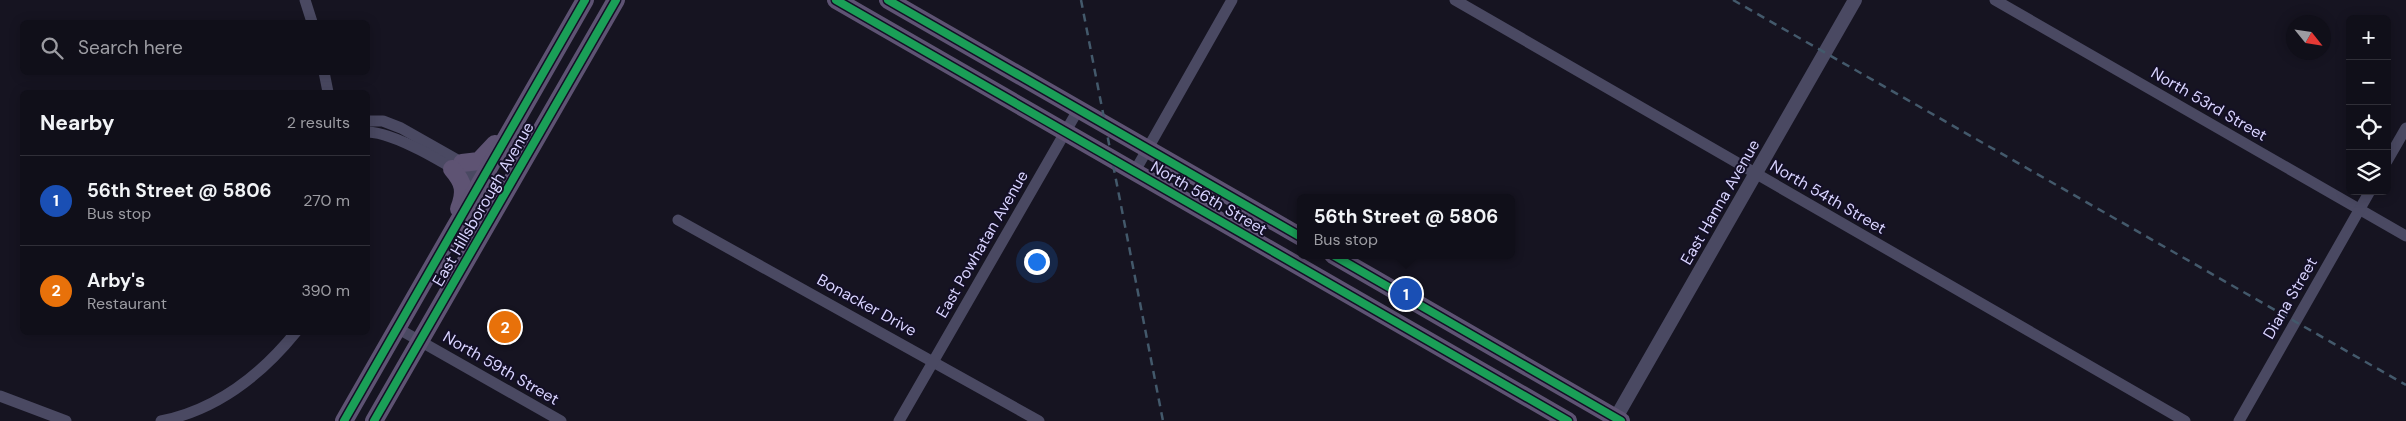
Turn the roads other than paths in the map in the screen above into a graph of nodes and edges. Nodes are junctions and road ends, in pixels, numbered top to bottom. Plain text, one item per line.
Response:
1 (306, 0) edge
2 (585, 0) edge
3 (616, 0) edge
4 (836, 0) edge
5 (888, 0) edge
6 (1232, 0) edge
7 (1456, 0) edge
8 (1855, 0) edge
9 (1995, 0) edge
10 (311, 20) edge
11 (325, 75) edge
12 (328, 90) edge
13 (1078, 110) junction
14 (519, 115) junction
15 (370, 121) edge
16 (2406, 128) edge
17 (1065, 131) junction
18 (370, 132) edge
19 (1148, 149) junction
20 (2391, 154) edge
21 (457, 166) junction
22 (1135, 171) junction
23 (1756, 174) junction
24 (482, 180) junction
25 (504, 193) junction
26 (2368, 195) edge
27 (2360, 209) junction
28 (678, 220) dead end
29 (452, 234) junction
30 (1297, 235) edge
31 (2406, 236) edge
32 (1340, 259) edge
33 (1382, 284) junction
34 (1369, 306) junction
35 (397, 328) junction
36 (293, 335) edge
37 (420, 341) junction
38 (934, 360) junction
39 (0, 396) edge
40 (1617, 420) edge
41 (66, 421) edge
42 (161, 421) edge
43 (344, 421) edge
44 (374, 421) edge
45 (562, 421) edge
46 (899, 421) edge
47 (1039, 421) edge
48 (1568, 421) edge
49 (2185, 421) edge
50 (2239, 421) edge

1 - 10 street
2 - 14 main road, East Hillsborough Avenue
3 - 25 main road, East Hillsborough Avenue
4 - 17 main road, North 56th Street
5 - 13 main road, North 56th Street
6 - 19 street
7 - 23 street, North 54th Street
8 - 23 street, East Hanna Avenue
9 - 27 street, North 53rd Street
11 - 12 street
13 - 17 street, East Powhatan Avenue
13 - 19 main road, North 56th Street
14 - 21 main road
14 - 24 main road, East Hillsborough Avenue
15 - 21 street
16 - 20 street
17 - 22 main road, North 56th Street
17 - 38 street, East Powhatan Avenue
18 - 21 street
19 - 22 street
19 - 30 main road, North 56th Street
21 - 24 street
21 - 29 main road
22 - 34 main road, North 56th Street
23 - 40 street, East Hanna Avenue
23 - 49 street, North 54th Street
24 - 25 street
24 - 29 main road, East Hillsborough Avenue
25 - 37 main road, East Hillsborough Avenue
26 - 27 street, Diana Street
27 - 31 street, North 53rd Street
27 - 50 street, Diana Street
28 - 38 street, Bonacker Drive
29 - 35 main road, East Hillsborough Avenue
32 - 33 main road
33 - 34 main road
33 - 40 main road
34 - 48 main road, North 56th Street
35 - 37 street, North 59th Street
35 - 43 main road, East Hillsborough Avenue
36 - 42 street
37 - 44 main road, East Hillsborough Avenue
37 - 45 street, North 59th Street
38 - 46 street, East Powhatan Avenue
38 - 47 street, Bonacker Drive
39 - 41 street

